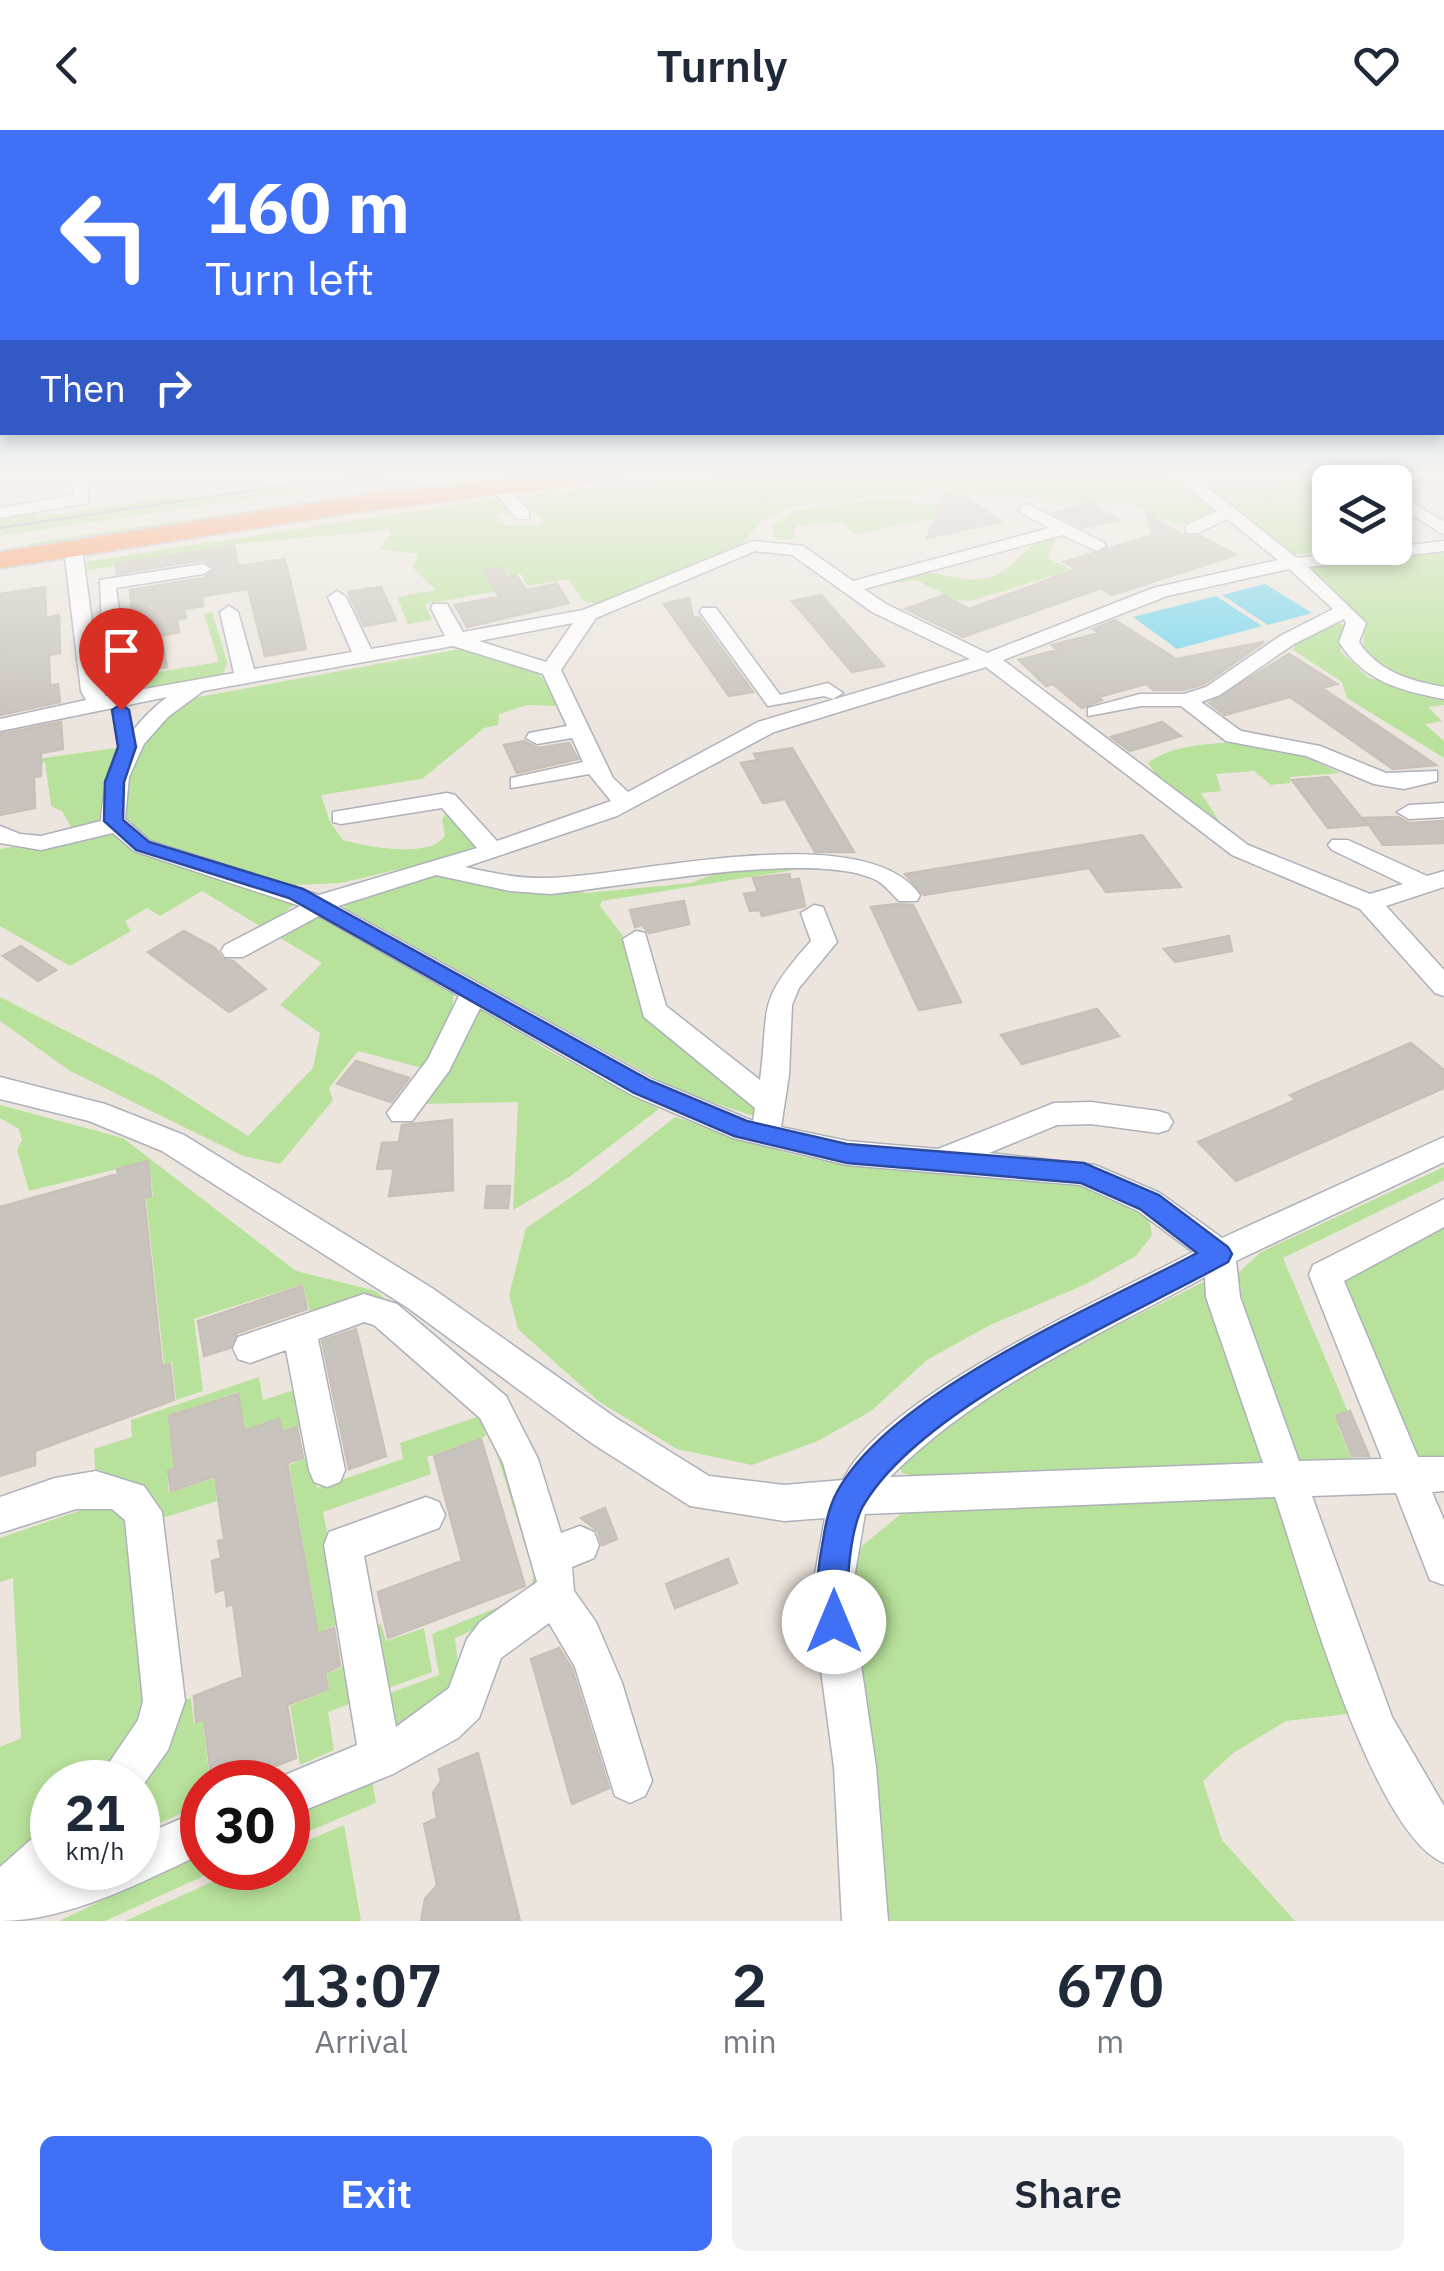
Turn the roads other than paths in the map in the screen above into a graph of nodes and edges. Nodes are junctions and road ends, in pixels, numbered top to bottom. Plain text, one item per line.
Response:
1 (29, 556) edge
2 (74, 556) edge
3 (737, 556) edge
4 (804, 556) edge
5 (966, 556) edge
6 (1284, 556) edge
7 (1364, 556) edge
8 (0, 560) edge
9 (1294, 564) junction
10 (203, 577) dead end
11 (848, 588) junction
12 (336, 597) dead end
13 (440, 608) dead end
14 (1346, 610) junction
15 (229, 612) dead end
16 (708, 612) dead end
17 (589, 614) junction
18 (84, 636) junction
19 (458, 641) junction
20 (364, 658) junction
21 (552, 670) junction
22 (985, 670) junction
23 (246, 679) junction
24 (196, 686) junction
25 (1444, 693) edge
26 (1186, 700) junction
27 (108, 701) junction
28 (846, 703) junction
29 (1094, 712) dead end
30 (807, 713) junction
31 (0, 725) edge
32 (578, 730) junction
33 (537, 738) dead end
34 (127, 747) junction
35 (596, 766) junction
36 (1429, 776) dead end
37 (519, 783) dead end
38 (626, 803) junction
39 (1444, 810) edge
40 (1409, 812) dead end
41 (341, 816) dead end
42 (116, 824) junction
43 (3, 839) edge
44 (1340, 845) dead end
45 (494, 851) junction
46 (436, 867) junction
47 (1432, 881) edge
48 (908, 896) dead end
49 (1369, 903) junction
50 (315, 904) junction
51 (814, 913) dead end
52 (636, 939) dead end
53 (234, 950) dead end
54 (1444, 987) edge
55 (473, 994) junction
56 (0, 1088) edge
57 (772, 1105) junction
58 (402, 1112) dead end
59 (1158, 1122) dead end
60 (765, 1136) junction
61 (1444, 1149) edge
62 (944, 1160) junction
63 (1444, 1212) edge
64 (1219, 1254) junction
65 (299, 1332) junction
66 (250, 1348) dead end
67 (327, 1470) dead end
68 (1444, 1474) edge
69 (1287, 1481) junction
70 (849, 1501) junction
71 (0, 1515) edge
72 (426, 1515) dead end
73 (1444, 1566) edge
74 (554, 1598) junction
75 (380, 1754) junction
76 (137, 1760) edge
77 (630, 1781) dead end
78 (310, 1785) edge
79 (1444, 1841) edge
80 (30, 1870) edge
81 (51, 1890) edge
82 (0, 1897) edge
83 (0, 1907) edge
84 (865, 1921) edge

1 - 8 highway
2 - 18 street
3 - 17 street
4 - 11 street
5 - 11 street
6 - 9 street
7 - 9 street
9 - 14 street
9 - 22 street
10 - 18 street
11 - 22 street
12 - 20 street
13 - 19 street
14 - 25 street
14 - 26 street
15 - 23 street
16 - 28 street
17 - 19 street
17 - 21 street
18 - 27 street
19 - 20 street
19 - 21 street
20 - 23 street
21 - 32 street
22 - 28 street
22 - 30 street
22 - 49 street
23 - 24 street
24 - 27 street
24 - 34 street
26 - 29 street
26 - 36 street
27 - 31 street
27 - 34 street
28 - 30 street
30 - 38 street
32 - 33 street
32 - 35 street
34 - 42 street
35 - 37 street
35 - 38 street
38 - 45 street
39 - 40 street
41 - 45 street
42 - 43 street
42 - 50 street
44 - 47 street
45 - 46 street
46 - 48 street
46 - 50 street
47 - 49 street
49 - 54 street
50 - 53 street
50 - 55 street
51 - 57 street
52 - 57 street
55 - 58 street
55 - 60 street
56 - 70 street
57 - 60 street
59 - 62 street
60 - 62 street
61 - 64 street
62 - 64 street
63 - 73 street
64 - 69 street
64 - 70 street
65 - 66 street
65 - 67 street
65 - 74 street
68 - 69 street
69 - 70 street
69 - 79 street
70 - 84 street
71 - 76 street
72 - 75 street
74 - 75 street
74 - 77 street
75 - 78 street
80 - 82 street
81 - 83 street

